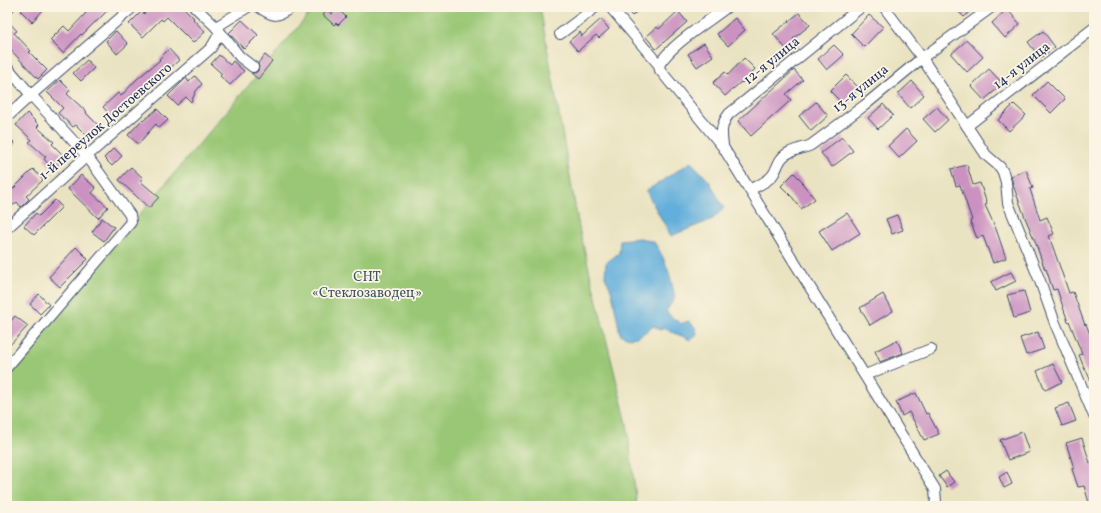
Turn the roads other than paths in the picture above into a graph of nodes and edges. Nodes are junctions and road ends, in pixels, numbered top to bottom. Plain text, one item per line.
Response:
1 (133, 7) edge
2 (195, 7) edge
3 (248, 7) edge
4 (259, 7) edge
5 (292, 7) edge
6 (596, 7) edge
7 (610, 7) edge
8 (727, 7) edge
9 (861, 7) edge
10 (884, 7) edge
11 (992, 7) edge
12 (1094, 28) edge
13 (218, 30) junction
14 (560, 34) dead end
15 (922, 58) junction
16 (659, 65) junction
17 (253, 66) dead end
18 (7, 67) edge
19 (30, 95) junction
20 (7, 117) edge
21 (967, 126) junction
22 (723, 147) junction
23 (87, 156) junction
24 (750, 189) junction
25 (7, 228) edge
26 (931, 349) dead end
27 (7, 366) edge
28 (865, 375) junction
29 (1094, 416) edge
30 (935, 504) edge

1 - 19 street
2 - 13 street
3 - 13 street, 1-й переулок Достоевского
4 - 5 street
6 - 14 street
7 - 16 street
8 - 16 street
9 - 22 street, 12-я улица
10 - 15 street
11 - 15 street, 13-я улица
12 - 21 street, 14-я улица
13 - 17 street
13 - 23 street, 1-й переулок Достоевского
15 - 21 street
15 - 24 street, 13-я улица
16 - 22 street
18 - 19 street
19 - 20 street
19 - 23 street
21 - 29 street
22 - 24 street
23 - 25 street, 1-й переулок Достоевского
23 - 27 street
24 - 28 street
26 - 28 street
28 - 30 street

